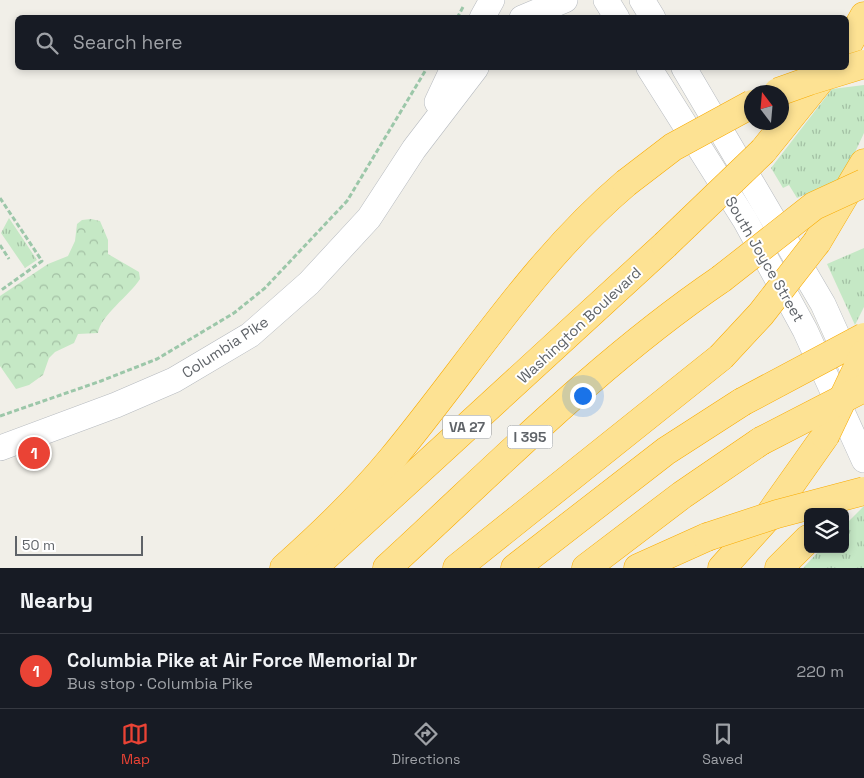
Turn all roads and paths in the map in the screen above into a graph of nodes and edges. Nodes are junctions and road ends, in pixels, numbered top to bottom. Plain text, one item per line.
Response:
1 (492, 0) edge
2 (525, 0) edge
3 (565, 0) edge
4 (606, 0) edge
5 (642, 0) edge
6 (484, 15) edge
7 (516, 15) edge
8 (529, 15) edge
9 (615, 15) edge
10 (651, 15) edge
11 (864, 16) edge
12 (849, 43) edge
13 (864, 64) edge
14 (849, 69) edge
15 (426, 70) edge
16 (452, 70) edge
17 (474, 70) edge
18 (650, 70) edge
19 (685, 70) edge
20 (828, 70) edge
21 (844, 70) edge
22 (789, 88) edge
23 (744, 108) edge
24 (414, 150) junction
25 (864, 162) edge
26 (864, 184) edge
27 (0, 198) edge
28 (864, 204) edge
29 (0, 245) edge
30 (9, 259) dead end
31 (720, 279) junction
32 (0, 291) edge
33 (864, 337) edge
34 (864, 354) edge
35 (864, 388) edge
36 (864, 396) edge
37 (0, 416) edge
38 (0, 448) edge
39 (864, 460) edge
40 (862, 488) edge
41 (840, 508) edge
42 (804, 543) edge
43 (742, 546) junction
44 (284, 568) edge
45 (313, 568) edge
46 (387, 568) edge
47 (457, 568) edge
48 (515, 568) edge
49 (586, 568) edge
50 (638, 568) edge
51 (714, 568) edge
52 (722, 568) edge
53 (779, 568) edge

1 - 6 main road
2 - 7 main road
3 - 8 main road
4 - 9 main road
5 - 10 main road
11 - 12 highway
13 - 14 highway, bridge
15 - 37 path
16 - 24 main road, Columbia Pike
17 - 24 main road, Columbia Pike
18 - 39 main road, South Joyce Street
19 - 36 main road, South Joyce Street
20 - 45 highway, Washington Boulevard / VA 27, bridge
21 - 22 highway, bridge
23 - 44 highway, bridge
24 - 38 main road, Columbia Pike
25 - 47 highway, bridge
26 - 31 highway, bridge
27 - 32 path
28 - 31 highway, I 395, bridge
29 - 30 path
31 - 46 highway, I 395
33 - 48 highway, bridge
34 - 43 highway, bridge
35 - 49 highway, bridge
40 - 41 highway
40 - 50 highway, bridge
42 - 53 highway
43 - 51 highway
43 - 52 highway

